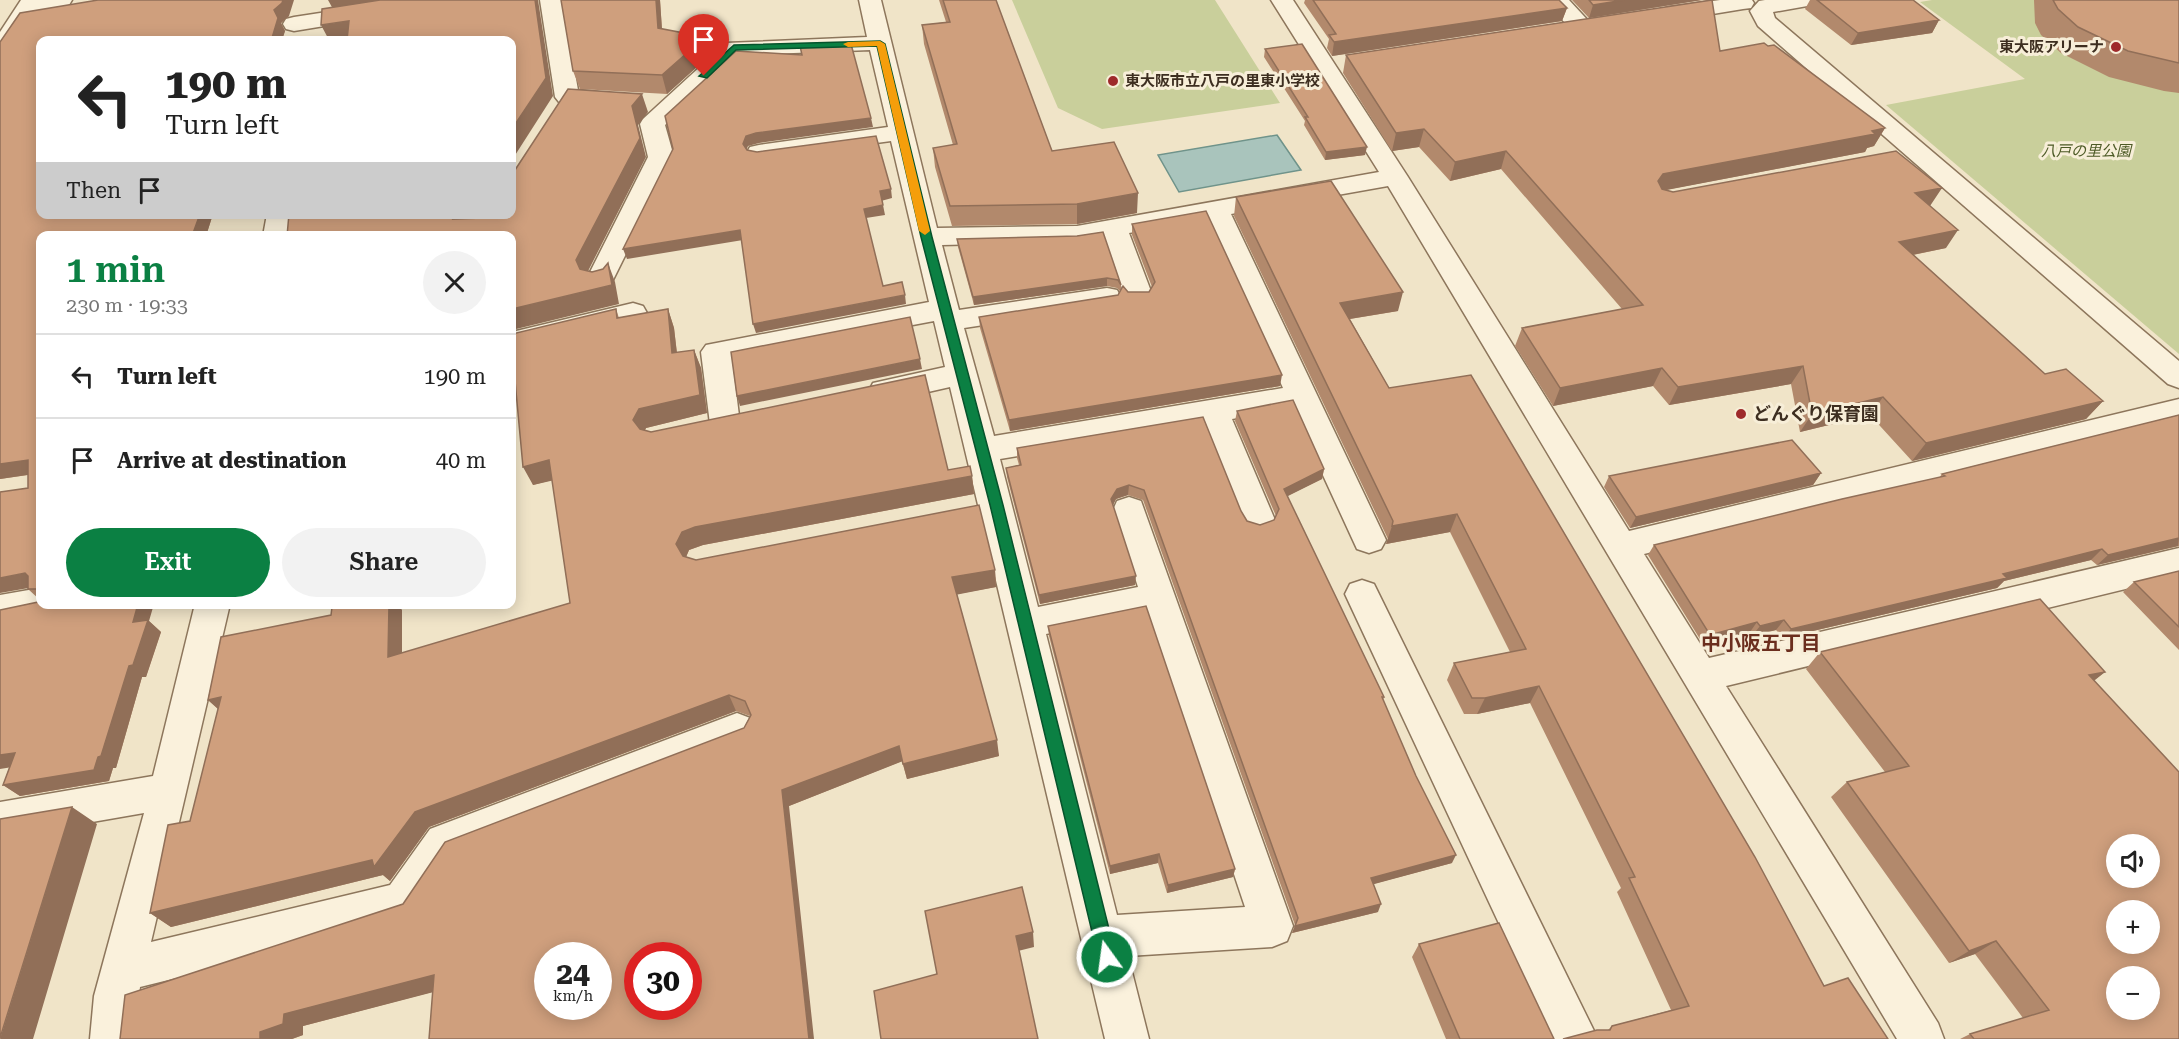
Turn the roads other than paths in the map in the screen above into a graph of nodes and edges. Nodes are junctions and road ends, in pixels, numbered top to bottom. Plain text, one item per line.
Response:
1 (61, 0) edge
2 (297, 0) edge
3 (446, 0) edge
4 (551, 0) edge
5 (870, 0) edge
6 (1282, 0) edge
7 (1557, 0) edge
8 (1805, 0) edge
9 (30, 4) edge
10 (1748, 5) edge
11 (1651, 16) edge
12 (1606, 23) edge
13 (1583, 27) junction
14 (1559, 30) edge
15 (293, 32) edge
16 (880, 44) junction
17 (0, 49) edge
18 (673, 104) junction
19 (902, 132) junction
20 (759, 152) edge
21 (1919, 152) junction
22 (1884, 159) edge
23 (1395, 177) junction
24 (1215, 209) junction
25 (1114, 228) junction
26 (926, 237) junction
27 (600, 280) edge
28 (1138, 294) edge
29 (1107, 297) edge
30 (633, 313) edge
31 (947, 315) junction
32 (516, 341) edge
33 (963, 374) junction
34 (2179, 377) edge
35 (861, 396) edge
36 (1300, 396) junction
37 (2179, 410) edge
38 (1213, 411) junction
39 (692, 431) edge
40 (982, 450) junction
41 (996, 505) junction
42 (1130, 510) dead end
43 (961, 512) edge
44 (1258, 520) dead end
45 (1369, 540) dead end
46 (1621, 546) junction
47 (2179, 562) edge
48 (1362, 594) dead end
49 (1159, 597) junction
50 (36, 603) edge
51 (0, 609) edge
52 (212, 609) edge
53 (1025, 624) junction
54 (1701, 676) junction
55 (736, 730) edge
56 (169, 791) junction
57 (0, 820) edge
58 (1102, 937) junction
59 (123, 970) junction
60 (112, 1039) edge
61 (1127, 1039) edge
62 (1576, 1039) edge
63 (1923, 1039) edge

1 - 9 street
2 - 15 street
3 - 15 street
4 - 18 street
5 - 16 street
6 - 23 street
7 - 13 street
8 - 10 street
9 - 17 street
10 - 11 street
10 - 21 street
12 - 13 street
13 - 14 street
16 - 18 street
16 - 19 street
18 - 27 street
19 - 20 street
19 - 26 street
21 - 22 street
21 - 34 street
23 - 24 street
23 - 46 street
24 - 25 street
24 - 36 street
25 - 26 street
25 - 28 street
26 - 31 street
29 - 31 street
30 - 32 street
31 - 33 street
31 - 39 street
33 - 35 street
33 - 40 street
36 - 38 street
36 - 45 street
37 - 46 street
38 - 40 street
38 - 44 street
40 - 41 street
41 - 43 street
41 - 53 street
42 - 49 street
46 - 54 street
47 - 54 street
48 - 62 street
49 - 53 street
49 - 58 street
50 - 51 street
52 - 56 street
53 - 58 street
54 - 63 street
55 - 59 street
56 - 57 street
56 - 59 street
58 - 61 street
59 - 60 street

